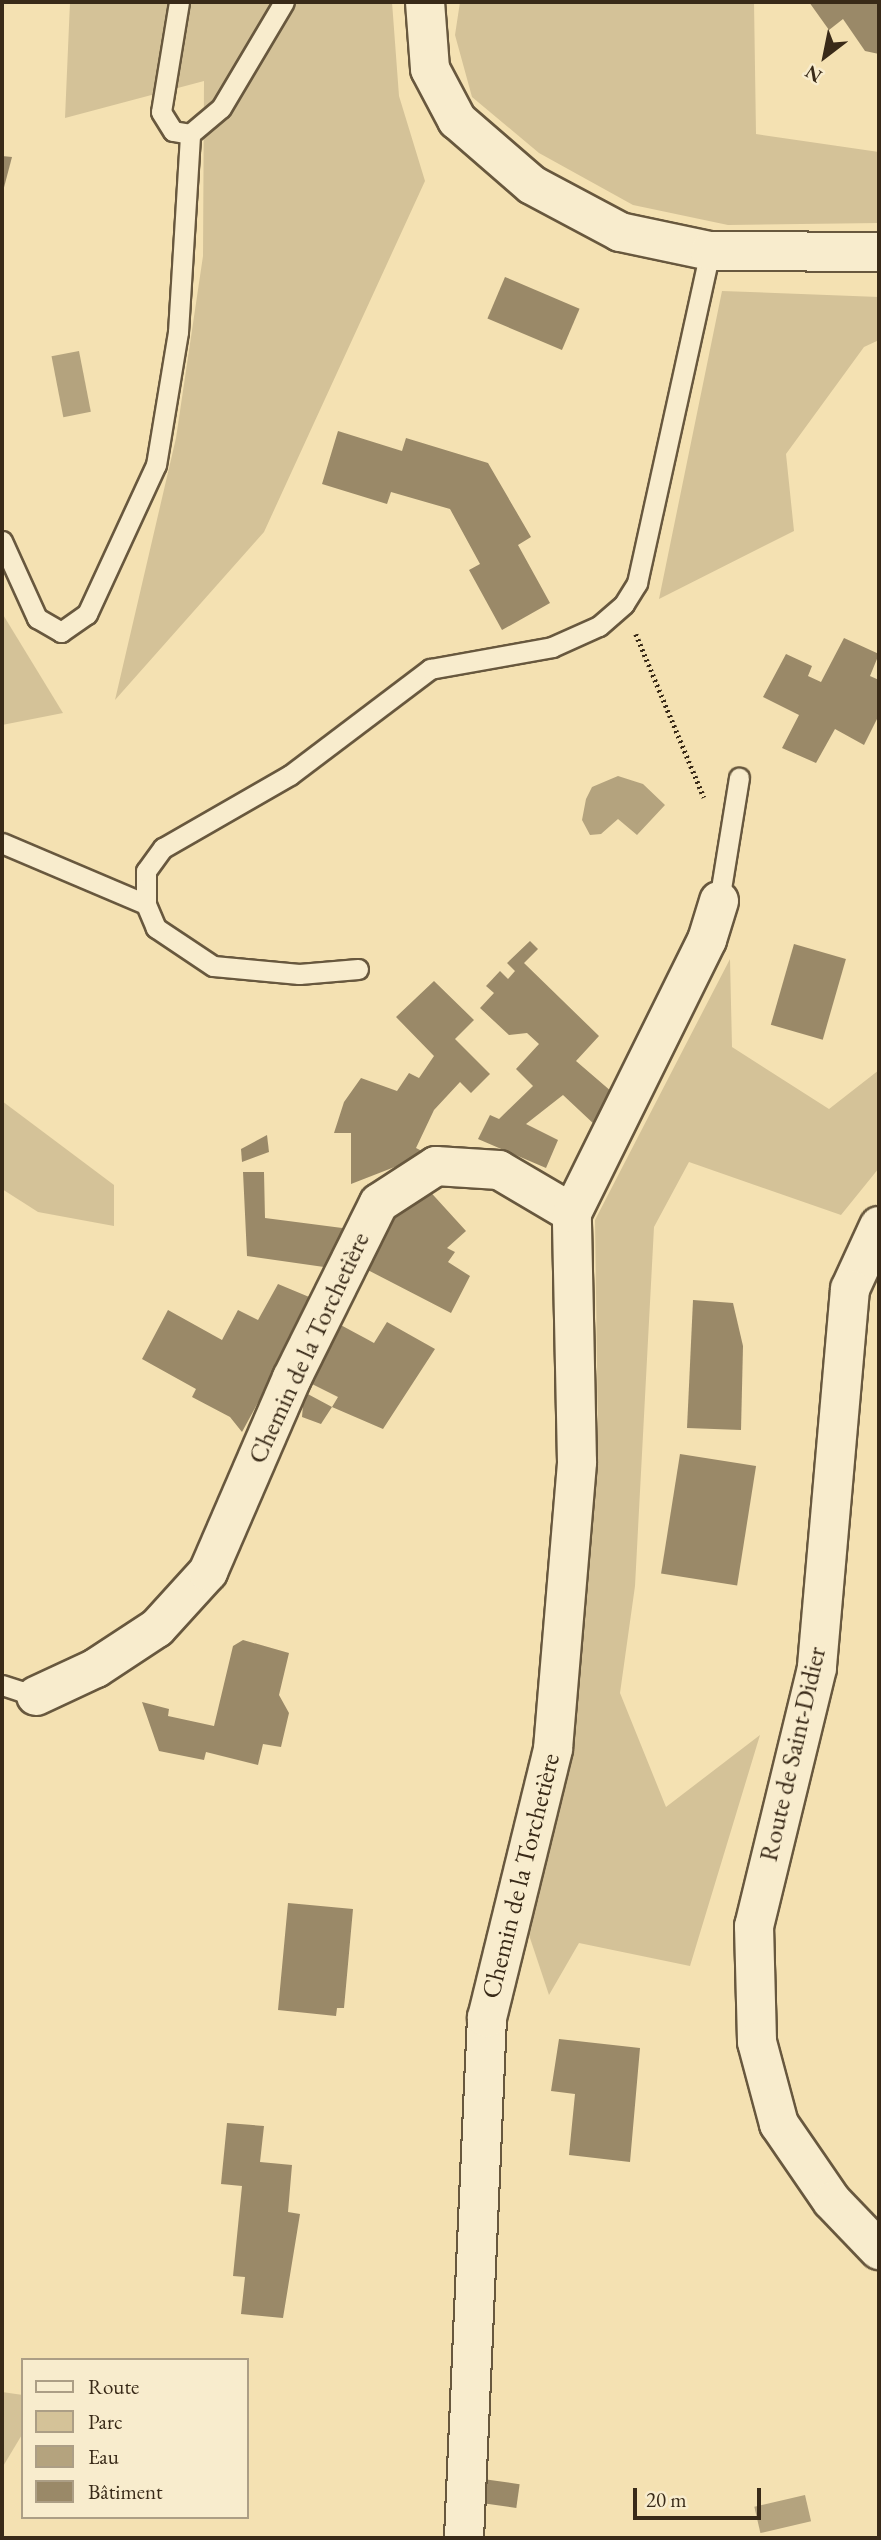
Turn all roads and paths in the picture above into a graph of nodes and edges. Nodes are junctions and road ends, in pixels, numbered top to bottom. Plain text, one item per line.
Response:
1 (180, 2) edge
2 (284, 2) edge
3 (425, 2) edge
4 (190, 134) junction
5 (710, 251) junction
6 (879, 252) edge
7 (2, 541) edge
8 (624, 604) junction
9 (739, 778) dead end
10 (2, 843) edge
11 (725, 846) junction
12 (719, 901) joint
13 (146, 904) junction
14 (358, 969) dead end
15 (572, 1213) junction
16 (879, 1226) edge
17 (19, 1690) edge
18 (879, 2250) edge
19 (464, 2538) edge

1 - 4 lane
2 - 4 lane
3 - 5 street
4 - 7 lane
5 - 6 street
5 - 8 lane
8 - 11 path
8 - 13 lane
9 - 11 lane
10 - 13 lane
11 - 12 lane
12 - 15 street, Chemin de la Torchetière
13 - 14 lane
15 - 17 street, Chemin de la Torchetière
15 - 19 street, Chemin de la Torchetière
16 - 18 street, Route de Saint-Didier

